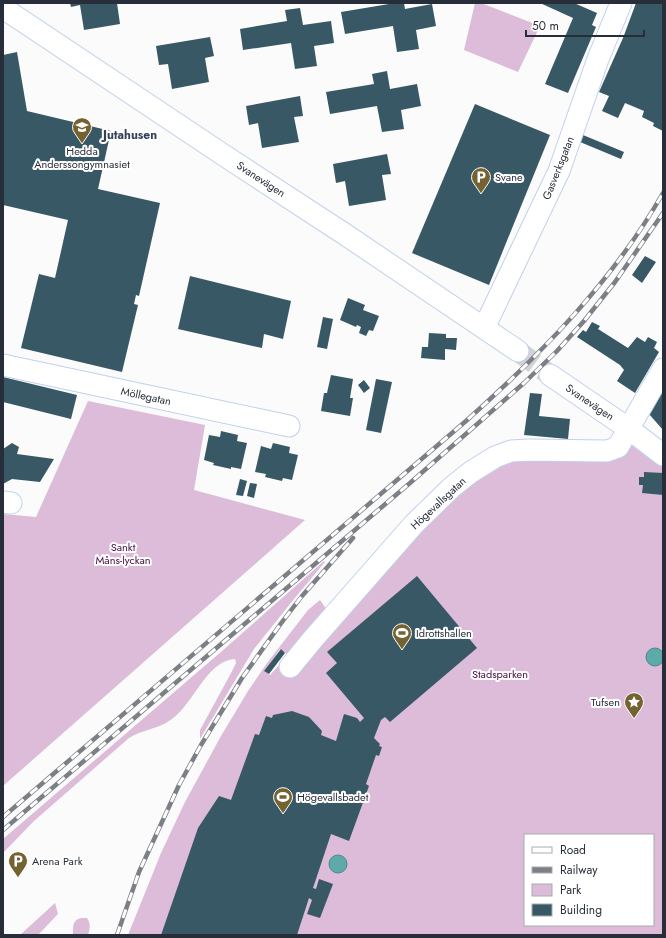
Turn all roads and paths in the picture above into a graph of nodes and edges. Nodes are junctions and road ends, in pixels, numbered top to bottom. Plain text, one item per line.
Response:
1 (621, 3) edge
2 (3, 8) edge
3 (484, 328) junction
4 (518, 351) tunnel mouth
5 (3, 365) edge
6 (663, 370) edge
7 (550, 375) tunnel mouth
8 (289, 426) dead end
9 (629, 429) junction
10 (663, 454) edge
11 (290, 667) dead end

1 - 3 street, Gasverksgatan
2 - 3 street, Svanevägen
3 - 4 street, Svanevägen
5 - 8 street, Möllegatan
6 - 9 street
7 - 9 street, Svanevägen
9 - 10 street, Svanevägen
9 - 11 street, Högevallsgatan

